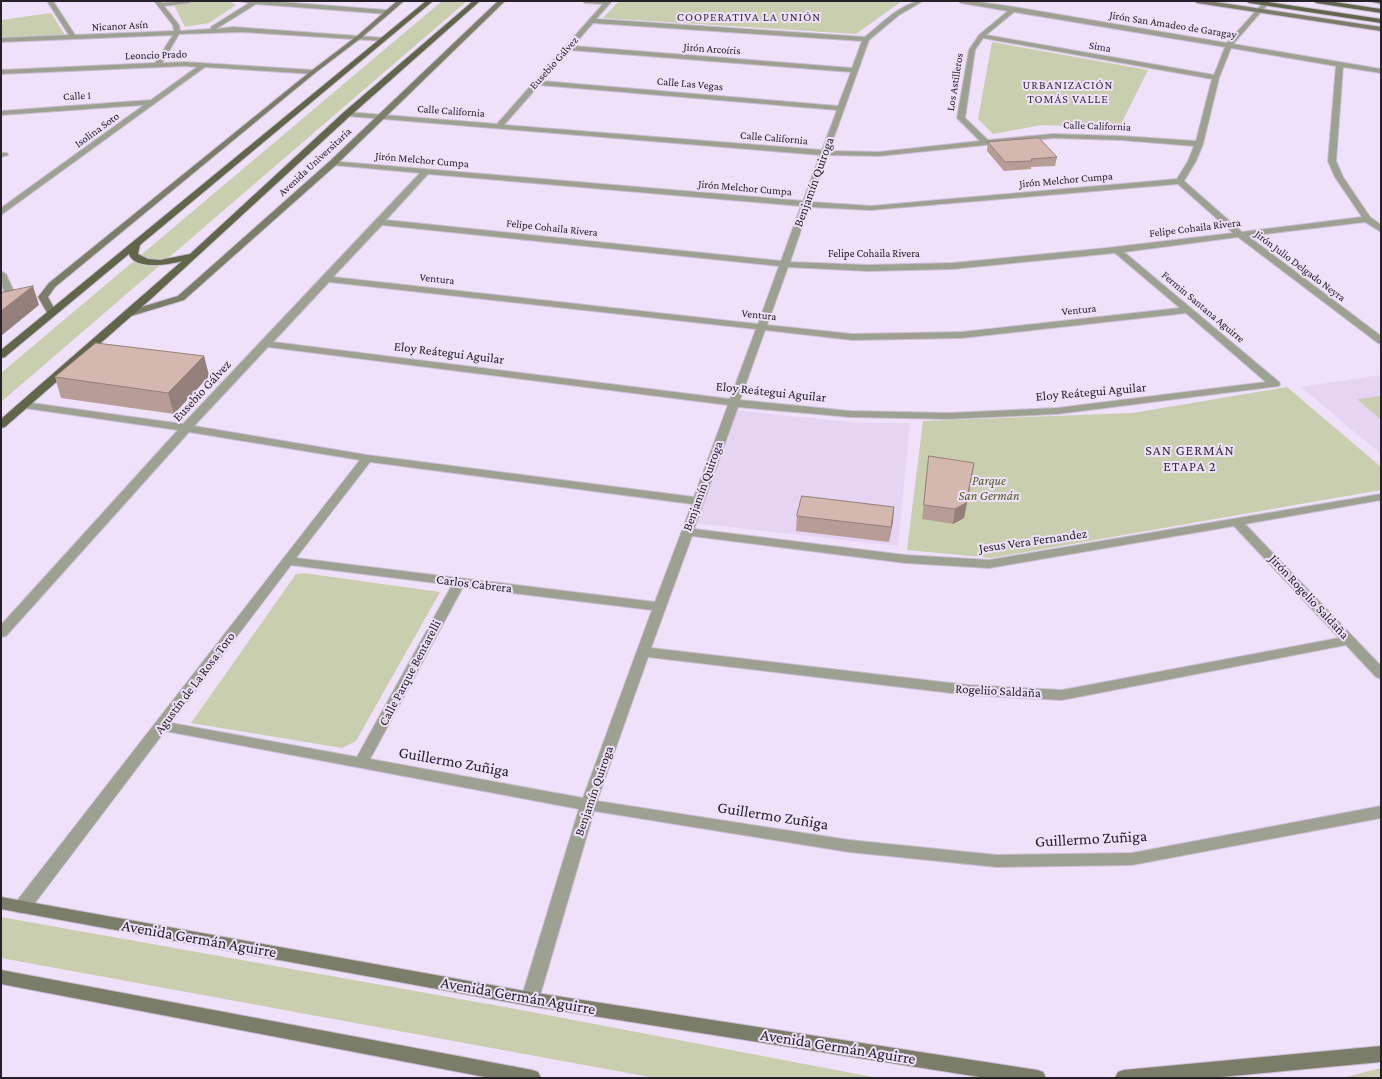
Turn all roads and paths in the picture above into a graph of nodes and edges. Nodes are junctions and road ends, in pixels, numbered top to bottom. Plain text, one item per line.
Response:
1 (50, 1) edge
2 (189, 1) edge
3 (243, 1) edge
4 (325, 1) edge
5 (401, 1) edge
6 (430, 1) edge
7 (477, 1) edge
8 (502, 1) edge
9 (585, 1) edge
10 (920, 1) edge
11 (961, 1) edge
12 (1197, 1) edge
13 (1249, 1) edge
14 (1316, 1) edge
15 (1359, 1) edge
16 (1371, 1) edge
17 (255, 2) edge
18 (608, 2) edge
19 (1381, 2) edge
20 (159, 3) edge
21 (1266, 4) junction
22 (317, 7) junction
23 (1355, 7) junction
24 (1014, 9) junction
25 (1260, 10) junction
26 (1381, 11) edge
27 (388, 12) junction
28 (1365, 18) junction
29 (592, 21) junction
30 (1381, 21) edge
31 (176, 25) junction
32 (1381, 25) edge
33 (212, 28) junction
34 (1381, 29) edge
35 (241, 30) junction
36 (177, 33) junction
37 (981, 36) junction
38 (359, 37) junction
39 (74, 38) junction
40 (384, 39) junction
41 (866, 39) junction
42 (1, 40) edge
43 (1229, 45) junction
44 (569, 48) junction
45 (1340, 64) junction
46 (157, 65) junction
47 (204, 65) junction
48 (855, 70) junction
49 (1381, 71) edge
50 (1, 72) edge
51 (312, 72) junction
52 (1216, 78) junction
53 (538, 82) junction
54 (154, 102) junction
55 (841, 108) junction
56 (1, 113) edge
57 (347, 114) junction
58 (381, 117) junction
59 (499, 126) junction
60 (986, 143) junction
61 (1199, 144) junction
62 (825, 153) junction
63 (333, 163) junction
64 (426, 171) junction
65 (1180, 181) junction
66 (806, 204) junction
67 (1, 212) edge
68 (1367, 218) junction
69 (380, 222) junction
70 (1381, 229) edge
71 (1239, 234) junction
72 (136, 243) junction
73 (1116, 249) junction
74 (196, 252) junction
75 (784, 264) junction
76 (1, 274) edge
77 (327, 279) junction
78 (14, 303) edge
79 (1188, 310) junction
80 (51, 312) junction
81 (128, 314) junction
82 (761, 327) junction
83 (1381, 341) edge
84 (266, 344) junction
85 (1, 355) edge
86 (1275, 384) joint
87 (734, 403) junction
88 (24, 405) junction
89 (1, 425) edge
90 (186, 428) junction
91 (367, 458) junction
92 (1381, 497) edge
93 (698, 501) junction
94 (1236, 521) junction
95 (687, 532) junction
96 (288, 561) junction
97 (459, 583) junction
98 (660, 607) junction
99 (1, 633) edge
100 (1349, 640) junction
101 (644, 652) junction
102 (1381, 674) edge
103 (162, 726) junction
104 (361, 763) junction
105 (588, 805) junction
106 (1381, 812) edge
107 (1, 903) edge
108 (22, 907) junction
109 (1, 977) edge
110 (530, 1000) junction
111 (1381, 1054) edge
112 (497, 1075) edge
113 (532, 1078) edge
114 (1037, 1078) edge
115 (1124, 1078) edge

1 - 39 street
2 - 20 street
3 - 17 street
4 - 22 street
5 - 27 main road
6 - 40 main road
7 - 57 main road, Avenida Universitaria
8 - 58 main road, Avenida Universitaria
9 - 18 street
10 - 41 street
11 - 24 street, Jirón San Amadeo de Garagay
12 - 25 main road
13 - 21 main road
14 - 23 main road
15 - 23 main road
16 - 19 main road
17 - 22 street
17 - 33 street
18 - 29 street, Eusebio Gálvez
20 - 31 street
21 - 25 street
21 - 28 main road
22 - 27 street
23 - 26 main road
24 - 37 street, Los Astilleros
24 - 43 street, Jirón San Amadeo de Garagay
25 - 34 main road
25 - 43 street
27 - 38 main road
28 - 30 main road
28 - 32 main road
29 - 41 street
29 - 44 street, Eusebio Gálvez
31 - 33 street, Nicanor Asín
31 - 36 street
33 - 35 street, Nicanor Asín
35 - 36 street, Nicanor Asín
35 - 38 street, Nicanor Asín
36 - 39 street, Nicanor Asín
36 - 46 street
37 - 52 street, Sima
37 - 60 street, Los Astilleros
38 - 40 street, Nicanor Asín
38 - 51 main road
39 - 42 street, Nicanor Asín
40 - 72 main road
41 - 48 street, Benjamín Quiroga
43 - 45 street, Jirón San Amadeo de Garagay
43 - 52 street
44 - 48 street, Jirón Arcoíris
44 - 53 street, Eusebio Gálvez
45 - 49 street, Jirón San Amadeo de Garagay
45 - 68 street
46 - 47 street, Leoncio Prado
46 - 50 street, Leoncio Prado
47 - 51 street, Leoncio Prado
47 - 54 street, Isolina Soto
48 - 55 street, Benjamín Quiroga
51 - 80 main road
52 - 61 street
53 - 55 street, Calle Las Vegas
53 - 59 street, Eusebio Gálvez
54 - 56 street, Calle 1
54 - 67 street, Isolina Soto
55 - 62 street, Benjamín Quiroga
57 - 58 street, Calle California
57 - 74 main road, Avenida Universitaria
58 - 59 street, Calle California
58 - 63 main road, Avenida Universitaria
59 - 62 street, Calle California
60 - 61 street, Calle California
60 - 62 street, Calle California
61 - 65 street
62 - 66 street, Benjamín Quiroga
63 - 64 street, Jirón Melchor Cumpa
63 - 81 main road, Avenida Universitaria
64 - 66 street, Jirón Melchor Cumpa
64 - 69 street, Eusebio Gálvez
65 - 66 street, Jirón Melchor Cumpa
65 - 71 street, Jirón Julio Delgado Neyra
66 - 75 street, Benjamín Quiroga
68 - 70 street
68 - 71 street, Felipe Cohaila Rivera
69 - 75 street, Felipe Cohaila Rivera
69 - 77 street, Eusebio Gálvez
71 - 73 street, Felipe Cohaila Rivera
71 - 83 street, Jirón Julio Delgado Neyra
72 - 74 main road
72 - 80 main road
73 - 75 street, Felipe Cohaila Rivera
73 - 79 street, Fermin Santana Aguirre
74 - 81 main road, Avenida Universitaria
75 - 82 street, Benjamín Quiroga
76 - 78 street
77 - 82 street, Ventura
77 - 84 street, Eusebio Gálvez
79 - 82 street, Ventura
79 - 86 street, Fermin Santana Aguirre
80 - 85 main road
81 - 88 main road, Avenida Universitaria
82 - 87 street, Benjamín Quiroga
84 - 87 street, Eloy Reátegui Aguilar
84 - 90 street, Eusebio Gálvez
86 - 87 street, Eloy Reátegui Aguilar
87 - 93 street, Benjamín Quiroga
88 - 89 main road, Avenida Universitaria
88 - 90 street
90 - 91 street
90 - 99 street, Eusebio Gálvez
91 - 93 street
91 - 96 street, Agustín de La Rosa Toro
92 - 94 street, Jesus Vera Fernandez
93 - 95 street, Benjamín Quiroga
94 - 95 street, Jesus Vera Fernandez
94 - 100 street, Jirón Rogelio Saldaña
95 - 98 street, Benjamín Quiroga
96 - 97 street, Carlos Cabrera
96 - 103 street, Agustín de La Rosa Toro
97 - 98 street, Carlos Cabrera
97 - 104 street, Calle Parque Bentarelli
98 - 101 street, Benjamín Quiroga
100 - 101 street, Rogeliio Saldaña
100 - 102 street, Jirón Rogelio Saldaña
101 - 105 street, Benjamín Quiroga
103 - 104 street, Guillermo Zuñiga
103 - 108 street, Agustín de La Rosa Toro
104 - 105 street, Guillermo Zuñiga
105 - 106 street, Guillermo Zuñiga
105 - 110 street, Benjamín Quiroga
107 - 108 main road, Avenida Germán Aguirre
108 - 110 main road, Avenida Germán Aguirre
109 - 112 main road
110 - 114 main road, Avenida Germán Aguirre
111 - 115 main road
112 - 113 main road

